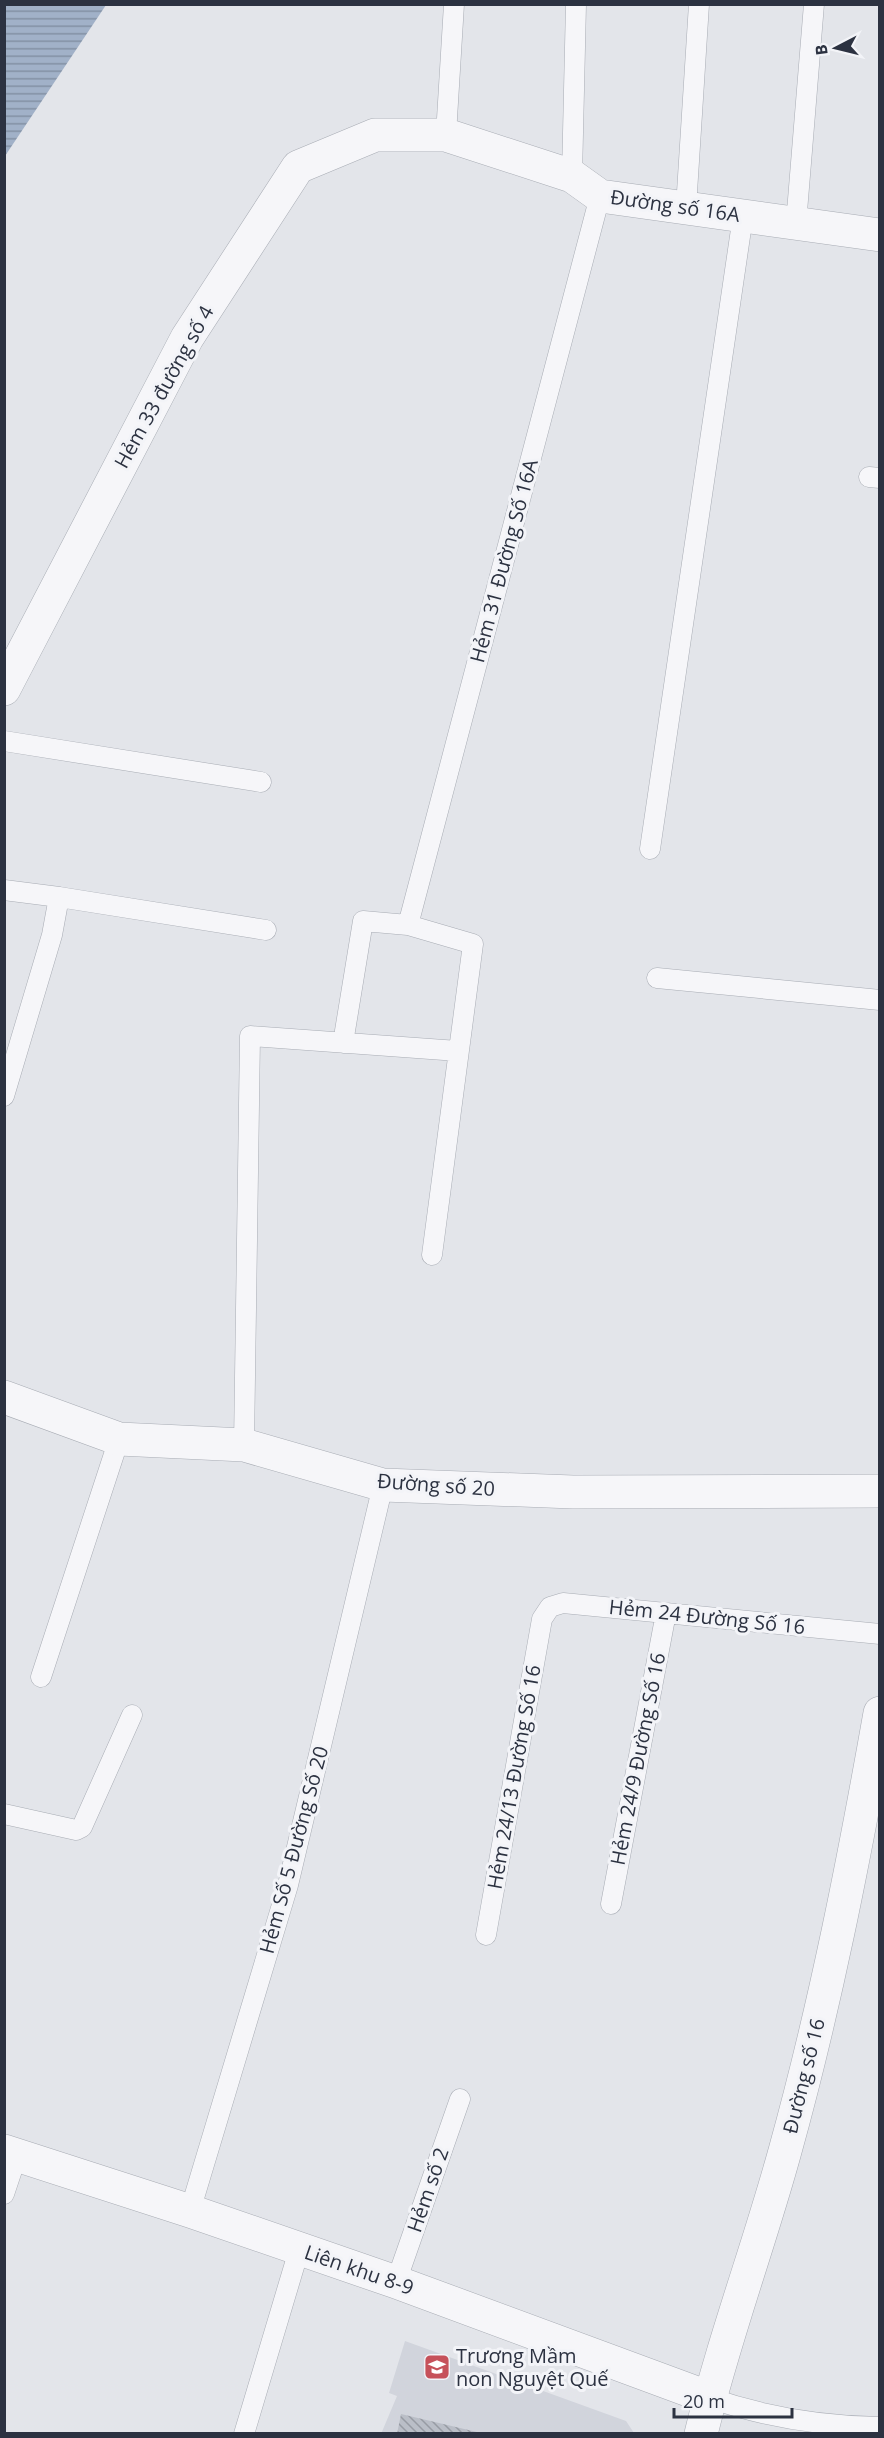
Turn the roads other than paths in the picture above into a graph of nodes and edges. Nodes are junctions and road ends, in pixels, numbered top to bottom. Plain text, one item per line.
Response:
1 (454, 4) edge
2 (576, 4) edge
3 (699, 4) edge
4 (814, 4) edge
5 (375, 135) joint
6 (446, 135) junction
7 (572, 176) junction
8 (600, 196) junction
9 (686, 208) junction
10 (743, 216) junction
11 (795, 224) junction
12 (879, 235) edge
13 (4, 689) edge
14 (4, 741) edge
15 (261, 782) dead end
16 (650, 849) dead end
17 (4, 890) edge
18 (59, 897) junction
19 (408, 925) junction
20 (266, 930) dead end
21 (657, 978) dead end
22 (879, 1000) edge
23 (343, 1043) junction
24 (458, 1051) junction
25 (4, 1096) edge
26 (432, 1254) dead end
27 (4, 1397) edge
28 (119, 1439) junction
29 (244, 1445) junction
30 (383, 1485) junction
31 (879, 1491) edge
32 (666, 1613) junction
33 (542, 1619) joint
34 (879, 1634) edge
35 (41, 1677) dead end
36 (879, 1713) edge
37 (132, 1715) dead end
38 (4, 1814) edge
39 (611, 1904) dead end
40 (486, 1935) dead end
41 (460, 2099) dead end
42 (11, 2153) edge
43 (4, 2194) edge
44 (190, 2211) junction
45 (299, 2250) junction
46 (396, 2282) junction
47 (710, 2398) junction
48 (879, 2427) edge
49 (244, 2433) edge
50 (701, 2433) edge

1 - 6 lane
2 - 7 lane
3 - 9 lane
4 - 11 lane
5 - 6 street, Đường số 16A
5 - 13 street, Hẻm 33 đường số 4
6 - 7 street, Đường số 16A
7 - 8 street, Đường số 16A
8 - 9 street, Đường số 16A
8 - 19 lane, Hẻm 31 Đường Số 16A
9 - 10 street, Đường số 16A
10 - 11 street, Đường số 16A
10 - 16 lane
11 - 12 street, Đường số 16A
14 - 15 lane
17 - 18 lane
18 - 20 lane
18 - 25 lane
19 - 23 lane
19 - 24 lane
21 - 22 lane
23 - 24 lane
23 - 29 lane
24 - 26 lane
27 - 28 street, Đường số 20
28 - 29 street, Đường số 20
28 - 35 lane
29 - 30 street, Đường số 20
30 - 31 street, Đường số 20
30 - 44 lane, Hẻm Số 5 Đường Số 20
32 - 33 lane, Hẻm 24 Đường Số 16
32 - 34 lane, Hẻm 24 Đường Số 16
32 - 39 lane, Hẻm 24/9 Đường Số 16
33 - 40 lane, Hẻm 24/13 Đường Số 16
36 - 47 street, Đường số 16
37 - 38 lane
41 - 46 lane, Hẻm số 2
42 - 43 lane
42 - 44 street, Liên khu 8-9
44 - 45 street, Liên khu 8-9
45 - 46 street, Liên khu 8-9
45 - 49 lane
46 - 47 street, Liên khu 8-9
47 - 48 lane
47 - 50 street, Đường số 16

